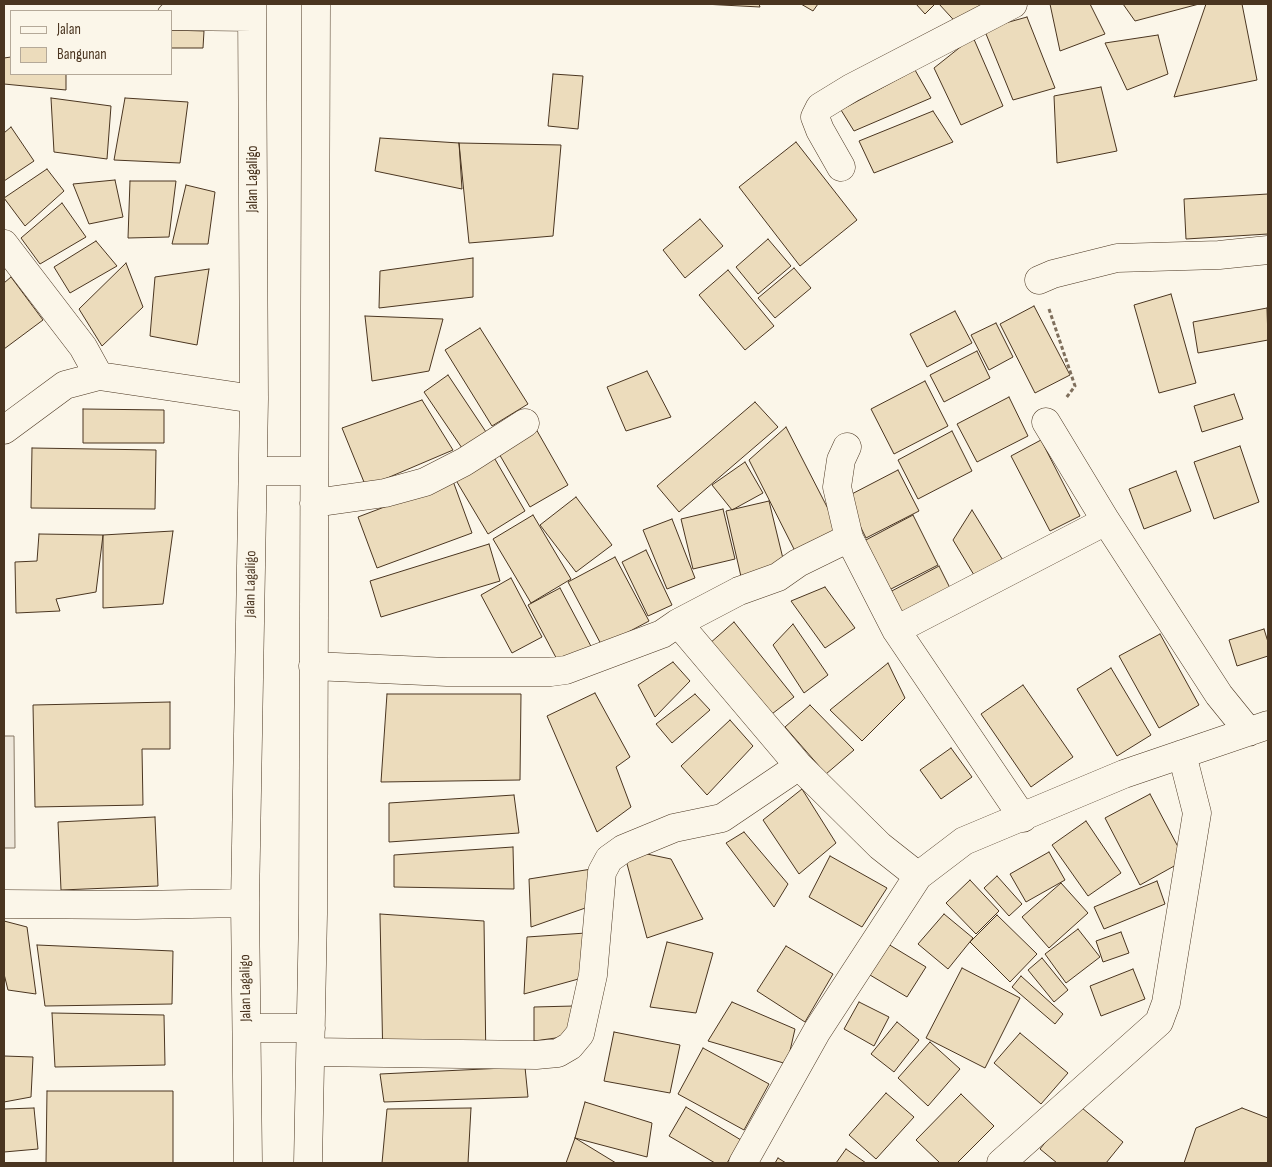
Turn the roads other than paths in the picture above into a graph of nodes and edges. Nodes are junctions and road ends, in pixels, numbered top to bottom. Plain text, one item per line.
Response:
1 (316, 4) edge
2 (1012, 4) edge
3 (252, 10) edge
4 (172, 16) edge
5 (841, 168) dead end
6 (4, 244) edge
7 (1268, 250) edge
8 (1040, 280) road end
9 (99, 376) junction
10 (254, 399) junction
11 (1046, 422) road end
12 (525, 423) dead end
13 (4, 430) edge
14 (847, 447) dead end
15 (253, 471) junction
16 (314, 471) junction
17 (314, 503) junction
18 (1106, 521) junction
19 (849, 538) junction
20 (678, 622) junction
21 (896, 630) junction
22 (313, 666) junction
23 (1259, 729) edge
24 (1182, 754) junction
25 (799, 766) junction
26 (1023, 818) junction
27 (918, 876) junction
28 (246, 903) junction
29 (4, 904) edge
30 (246, 1028) junction
31 (311, 1040) junction
32 (248, 1163) edge
33 (308, 1163) edge
34 (743, 1163) edge
35 (1001, 1163) edge

1 - 16 street
2 - 5 street
3 - 4 street
3 - 10 street, Jalan Lagaligo
6 - 9 street
7 - 8 street
9 - 10 street
9 - 13 street
10 - 15 street, Jalan Lagaligo
11 - 18 street
12 - 17 street
14 - 19 street
15 - 16 street
15 - 28 street, Jalan Lagaligo
16 - 17 street
17 - 22 street
18 - 21 street
18 - 23 street
19 - 20 street
19 - 21 street
20 - 22 street
20 - 25 street
21 - 26 street
22 - 31 street
23 - 24 street
24 - 26 street
24 - 35 street
25 - 27 street
25 - 31 street
26 - 27 street
27 - 34 street
28 - 29 street
28 - 30 street, Jalan Lagaligo
30 - 31 street
30 - 32 street, Jalan Lagaligo
31 - 33 street

